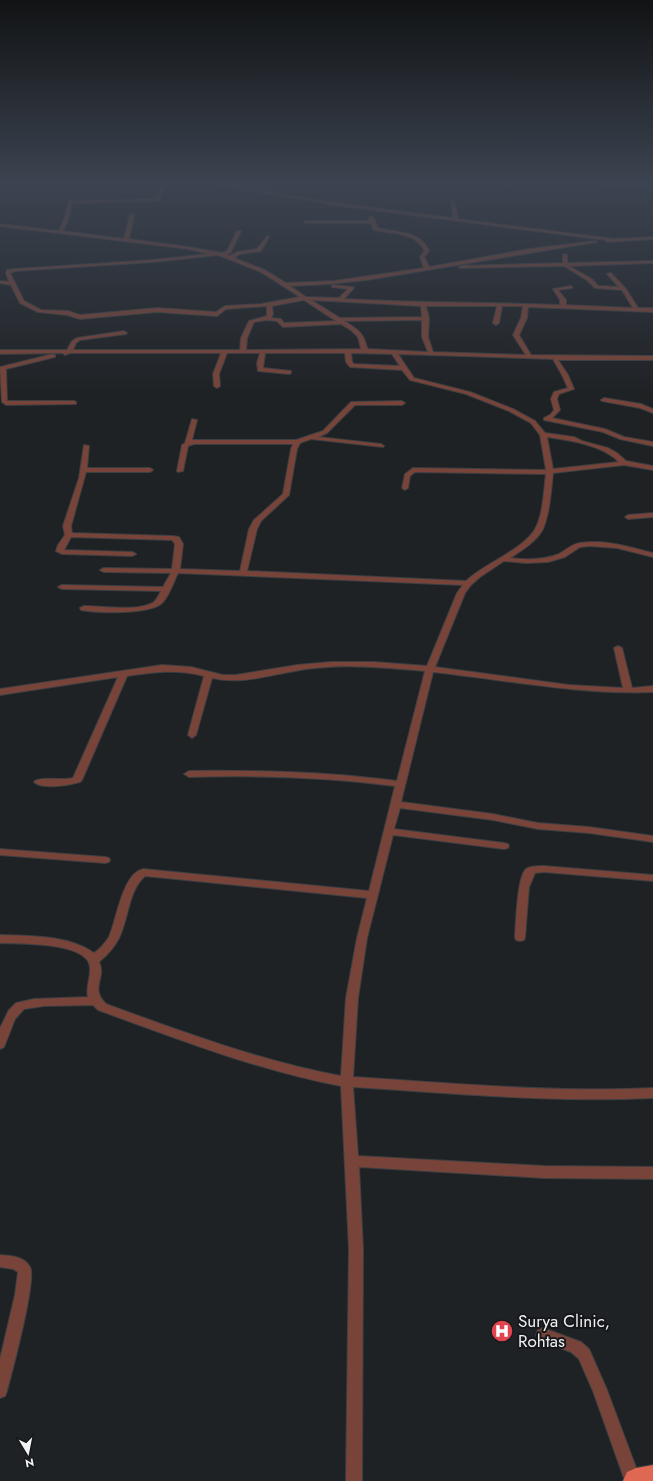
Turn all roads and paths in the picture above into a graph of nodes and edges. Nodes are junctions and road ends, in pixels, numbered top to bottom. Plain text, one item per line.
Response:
1 (212, 253) edge
2 (226, 253) edge
3 (237, 253) edge
4 (425, 253) edge
5 (511, 253) edge
6 (221, 255) junction
7 (565, 255) dead end
8 (230, 258) junction
9 (653, 262) edge
10 (452, 264) junction
11 (565, 264) junction
12 (427, 268) junction
13 (609, 274) dead end
14 (0, 282) edge
15 (333, 282) junction
16 (12, 284) junction
17 (285, 285) junction
18 (570, 287) dead end
19 (623, 289) junction
20 (306, 298) junction
21 (340, 300) junction
22 (423, 304) junction
23 (500, 304) junction
24 (269, 305) junction
25 (526, 305) junction
26 (563, 306) junction
27 (636, 309) junction
28 (653, 310) edge
29 (426, 318) junction
30 (266, 319) junction
31 (340, 321) junction
32 (496, 323) dead end
33 (124, 333) dead end
34 (225, 351) junction
35 (243, 351) junction
36 (263, 351) junction
37 (348, 351) junction
38 (366, 351) junction
39 (0, 352) edge
40 (69, 352) junction
41 (394, 352) junction
42 (431, 353) junction
43 (529, 356) junction
44 (554, 357) junction
45 (653, 358) edge
46 (403, 368) junction
47 (2, 369) edge
48 (289, 372) dead end
49 (217, 386) dead end
50 (604, 400) dead end
51 (74, 403) dead end
52 (402, 403) dead end
53 (653, 411) edge
54 (547, 419) junction
55 (194, 420) dead end
56 (533, 422) junction
57 (543, 435) junction
58 (311, 437) junction
59 (297, 442) junction
60 (188, 443) junction
61 (653, 444) edge
62 (86, 446) dead end
63 (381, 446) dead end
64 (624, 463) junction
65 (653, 468) edge
66 (83, 470) junction
67 (150, 470) dead end
68 (180, 471) dead end
69 (550, 472) junction
70 (405, 488) dead end
71 (653, 515) edge
72 (628, 517) dead end
73 (69, 535) junction
74 (132, 554) dead end
75 (653, 556) edge
76 (504, 559) junction
77 (104, 570) dead end
78 (176, 570) junction
79 (243, 573) junction
80 (468, 583) junction
81 (62, 587) dead end
82 (167, 589) junction
83 (84, 608) dead end
84 (618, 648) dead end
85 (430, 669) junction
86 (124, 673) junction
87 (209, 674) junction
88 (653, 689) edge
89 (628, 690) junction
90 (0, 692) edge
91 (192, 735) dead end
92 (189, 774) dead end
93 (39, 782) dead end
94 (401, 784) junction
95 (396, 804) junction
96 (388, 832) junction
97 (653, 840) edge
98 (504, 846) dead end
99 (0, 852) edge
100 (105, 860) dead end
101 (653, 878) edge
102 (372, 895) junction
103 (520, 937) dead end
104 (0, 939) edge
105 (94, 960) junction
106 (94, 1001) junction
107 (0, 1044) edge
108 (347, 1082) junction
109 (653, 1094) edge
110 (352, 1161) junction
111 (653, 1173) edge
112 (0, 1261) edge
113 (543, 1335) dead end
114 (0, 1391) edge
115 (653, 1478) edge
116 (354, 1481) edge
117 (633, 1481) edge
118 (636, 1481) edge

1 - 6 street
2 - 6 street
3 - 8 street
4 - 12 street
5 - 10 street
6 - 8 street
6 - 16 street
7 - 11 street
8 - 17 street
9 - 11 street
10 - 11 street
10 - 12 street
11 - 19 street
12 - 15 street
13 - 19 street
14 - 16 street
15 - 17 street
15 - 21 street
16 - 24 street
17 - 20 street
18 - 26 street
19 - 27 street
20 - 21 street
20 - 24 street
20 - 31 street
21 - 22 street
22 - 23 street
22 - 29 street
23 - 25 street
23 - 32 street
24 - 30 street
25 - 26 street
25 - 43 street
26 - 27 street
27 - 28 street
29 - 31 street
29 - 42 street
30 - 31 street
30 - 35 street
31 - 38 street
33 - 40 street
34 - 35 street
34 - 40 street
34 - 49 street
35 - 36 street
36 - 37 street
36 - 48 street
37 - 38 street
37 - 46 street
38 - 41 street
39 - 40 street
40 - 47 street
41 - 42 street
41 - 46 street
42 - 43 street
43 - 44 street
44 - 45 street
44 - 54 street
46 - 56 street
47 - 51 street
50 - 53 street
52 - 58 street
54 - 56 street
54 - 61 street
55 - 60 street
56 - 57 street
57 - 64 street
57 - 69 street
58 - 59 street
58 - 63 street
59 - 60 street
59 - 79 street
60 - 68 street
62 - 66 street
64 - 65 street
64 - 69 street
66 - 67 street
66 - 73 street
69 - 70 street
69 - 76 street
71 - 72 street
73 - 74 street
73 - 78 street
75 - 76 street
76 - 80 street
77 - 78 street
78 - 79 street
78 - 82 street
79 - 80 street
80 - 85 street
81 - 82 street
82 - 83 street
84 - 89 street
85 - 87 street
85 - 89 street
85 - 94 street
86 - 87 street
86 - 90 street
86 - 93 street
87 - 91 street
88 - 89 street
92 - 94 street
94 - 95 street
95 - 96 street
95 - 97 street
96 - 98 street
96 - 102 street
99 - 100 street
101 - 103 street
102 - 105 street
102 - 108 street
104 - 105 street
105 - 106 street
106 - 107 street
106 - 108 street
108 - 109 street
108 - 110 street
110 - 111 street
110 - 116 street
112 - 114 street
113 - 117 street
115 - 118 highway

